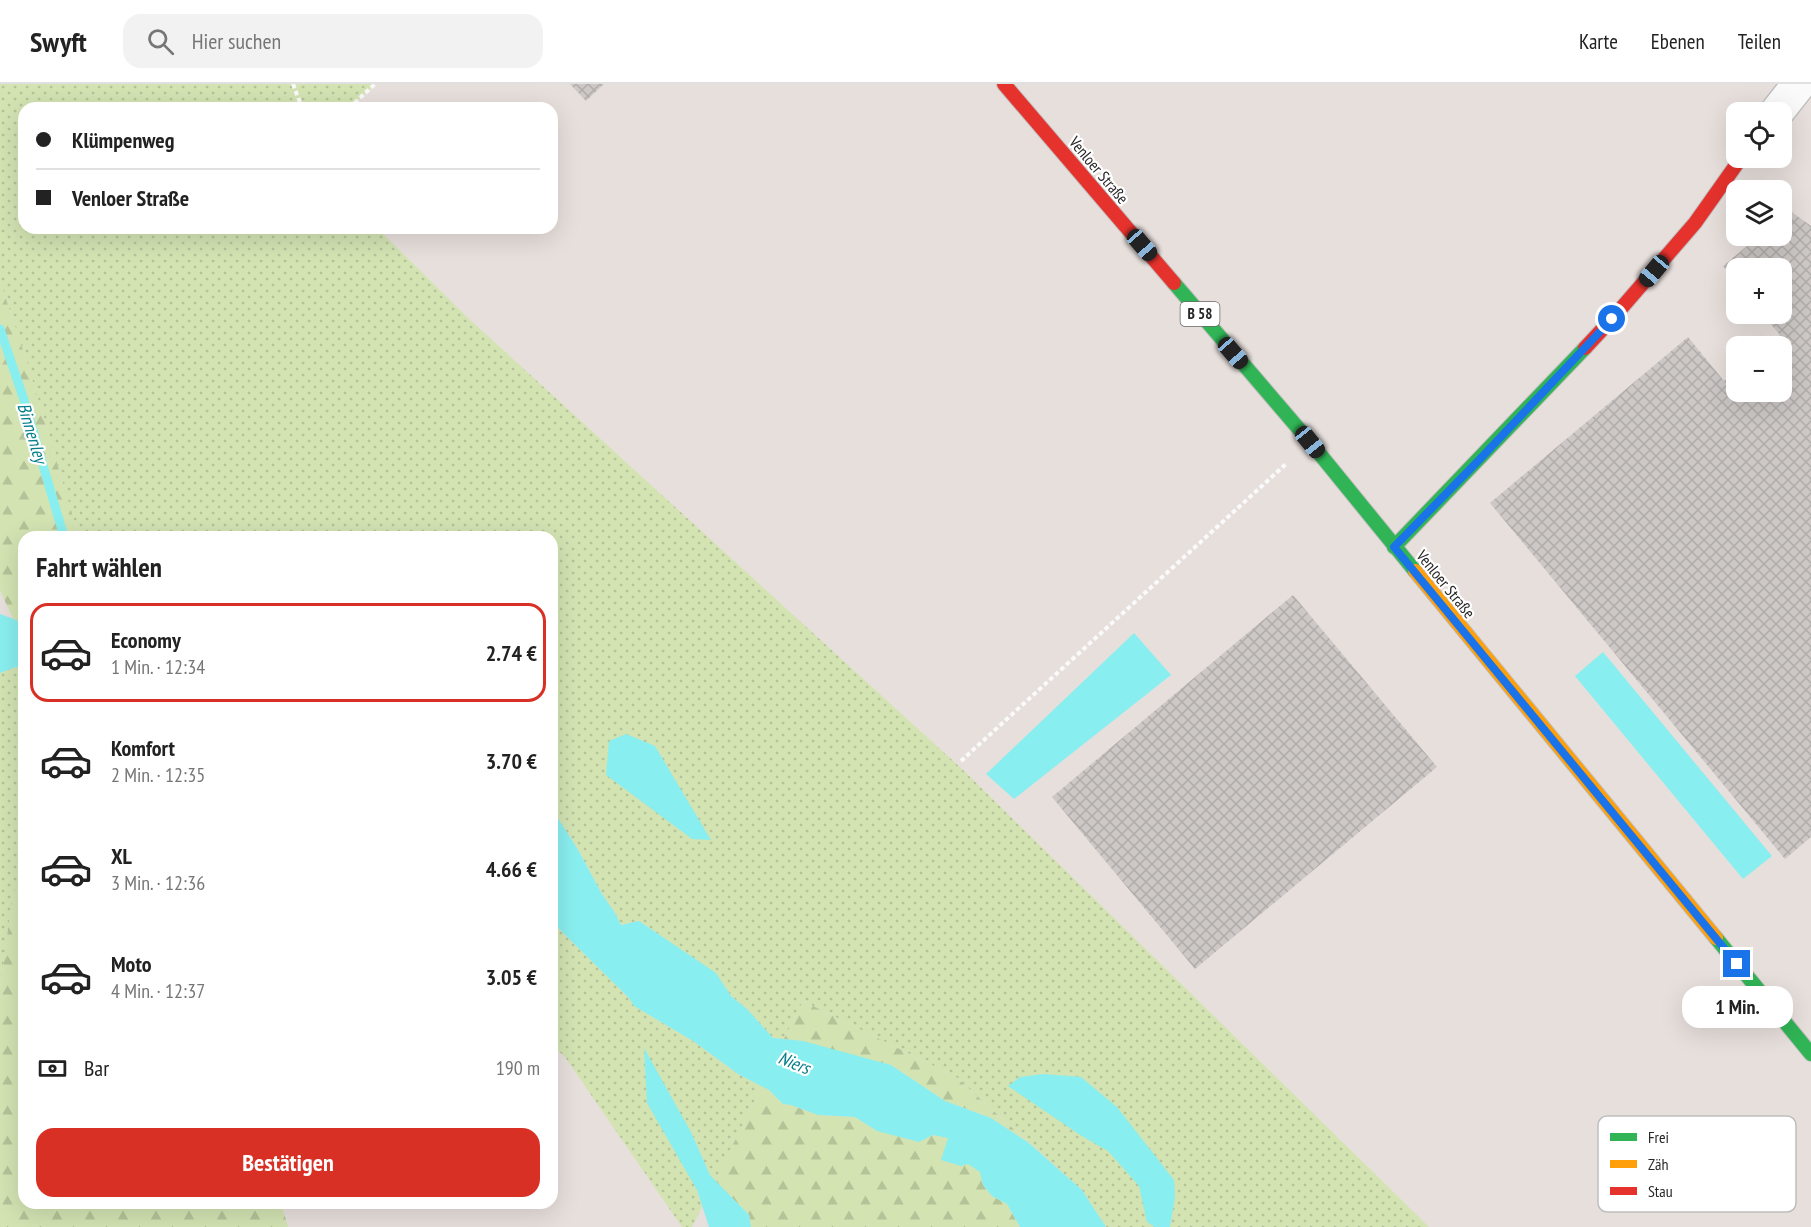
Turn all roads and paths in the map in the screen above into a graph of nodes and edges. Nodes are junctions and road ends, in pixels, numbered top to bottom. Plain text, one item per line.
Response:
1 (293, 84) edge
2 (375, 84) edge
3 (1004, 84) edge
4 (1799, 84) edge
5 (300, 102) edge
6 (356, 102) edge
7 (1785, 102) edge
8 (1734, 168) edge
9 (1310, 442) junction
10 (1394, 547) junction
11 (961, 761) dead end
12 (1811, 1054) edge

1 - 5 path
2 - 6 path
3 - 9 main road, Venloer Straße / B 58
4 - 7 street
8 - 10 main road
9 - 10 main road, Venloer Straße / B 58
9 - 11 path
10 - 12 main road, Venloer Straße / B 58

